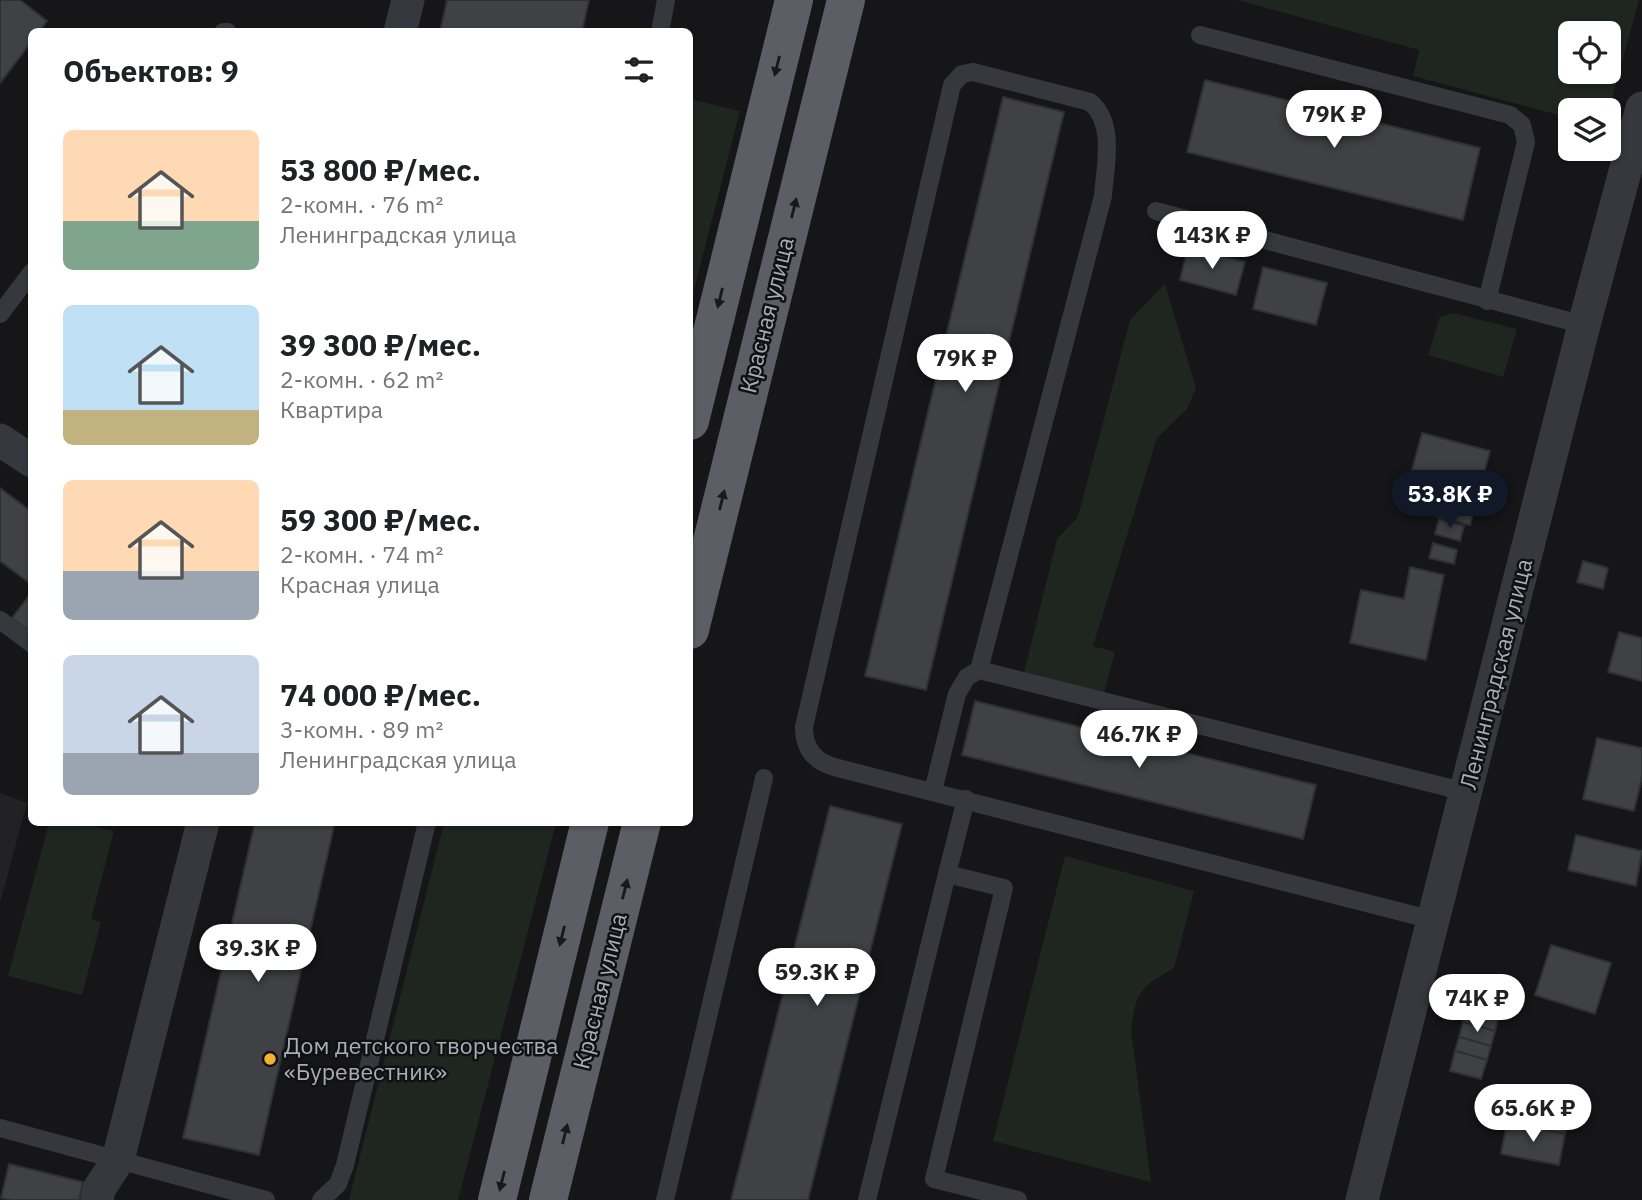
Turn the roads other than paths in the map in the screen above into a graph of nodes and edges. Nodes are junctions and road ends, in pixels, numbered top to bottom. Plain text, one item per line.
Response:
1 (408, 0) edge
2 (666, 0) edge
3 (794, 0) edge
4 (846, 0) edge
5 (401, 28) edge
6 (661, 28) edge
7 (1200, 35) dead end
8 (1642, 108) edge
9 (1156, 211) dead end
10 (28, 277) edge
11 (1487, 300) junction
12 (0, 314) edge
13 (1584, 326) junction
14 (693, 409) edge
15 (0, 440) edge
16 (28, 458) edge
17 (693, 618) edge
18 (0, 620) edge
19 (28, 642) edge
20 (979, 670) junction
21 (764, 778) dead end
22 (933, 791) junction
23 (1466, 792) junction
24 (966, 799) junction
25 (201, 826) edge
26 (426, 826) edge
27 (589, 826) edge
28 (641, 826) edge
29 (947, 874) junction
30 (1433, 920) junction
31 (0, 1128) edge
32 (118, 1160) junction
33 (97, 1200) edge
34 (266, 1200) edge
35 (321, 1200) edge
36 (497, 1200) edge
37 (548, 1200) edge
38 (665, 1200) edge
39 (867, 1200) edge
40 (1018, 1200) edge
41 (1362, 1200) edge

1 - 5 street
2 - 6 lane
3 -> 14 highway
17 -> 4 highway, Красная улица
7 - 11 lane
8 - 13 street, Ленинградская улица
9 - 11 lane
10 - 12 lane
11 - 13 lane
13 - 23 street, Ленинградская улица
15 - 16 street
18 - 19 lane
20 - 22 lane
20 - 22 lane
20 - 23 lane
21 - 38 lane
22 - 24 lane
23 - 30 street, Ленинградская улица
24 - 29 lane
24 - 30 lane
25 - 32 street
26 - 35 lane
27 -> 36 highway
37 -> 28 highway, Красная улица
29 - 39 lane
29 - 40 lane
30 - 41 street, Ленинградская улица
31 - 32 lane
32 - 33 street
32 - 34 lane

